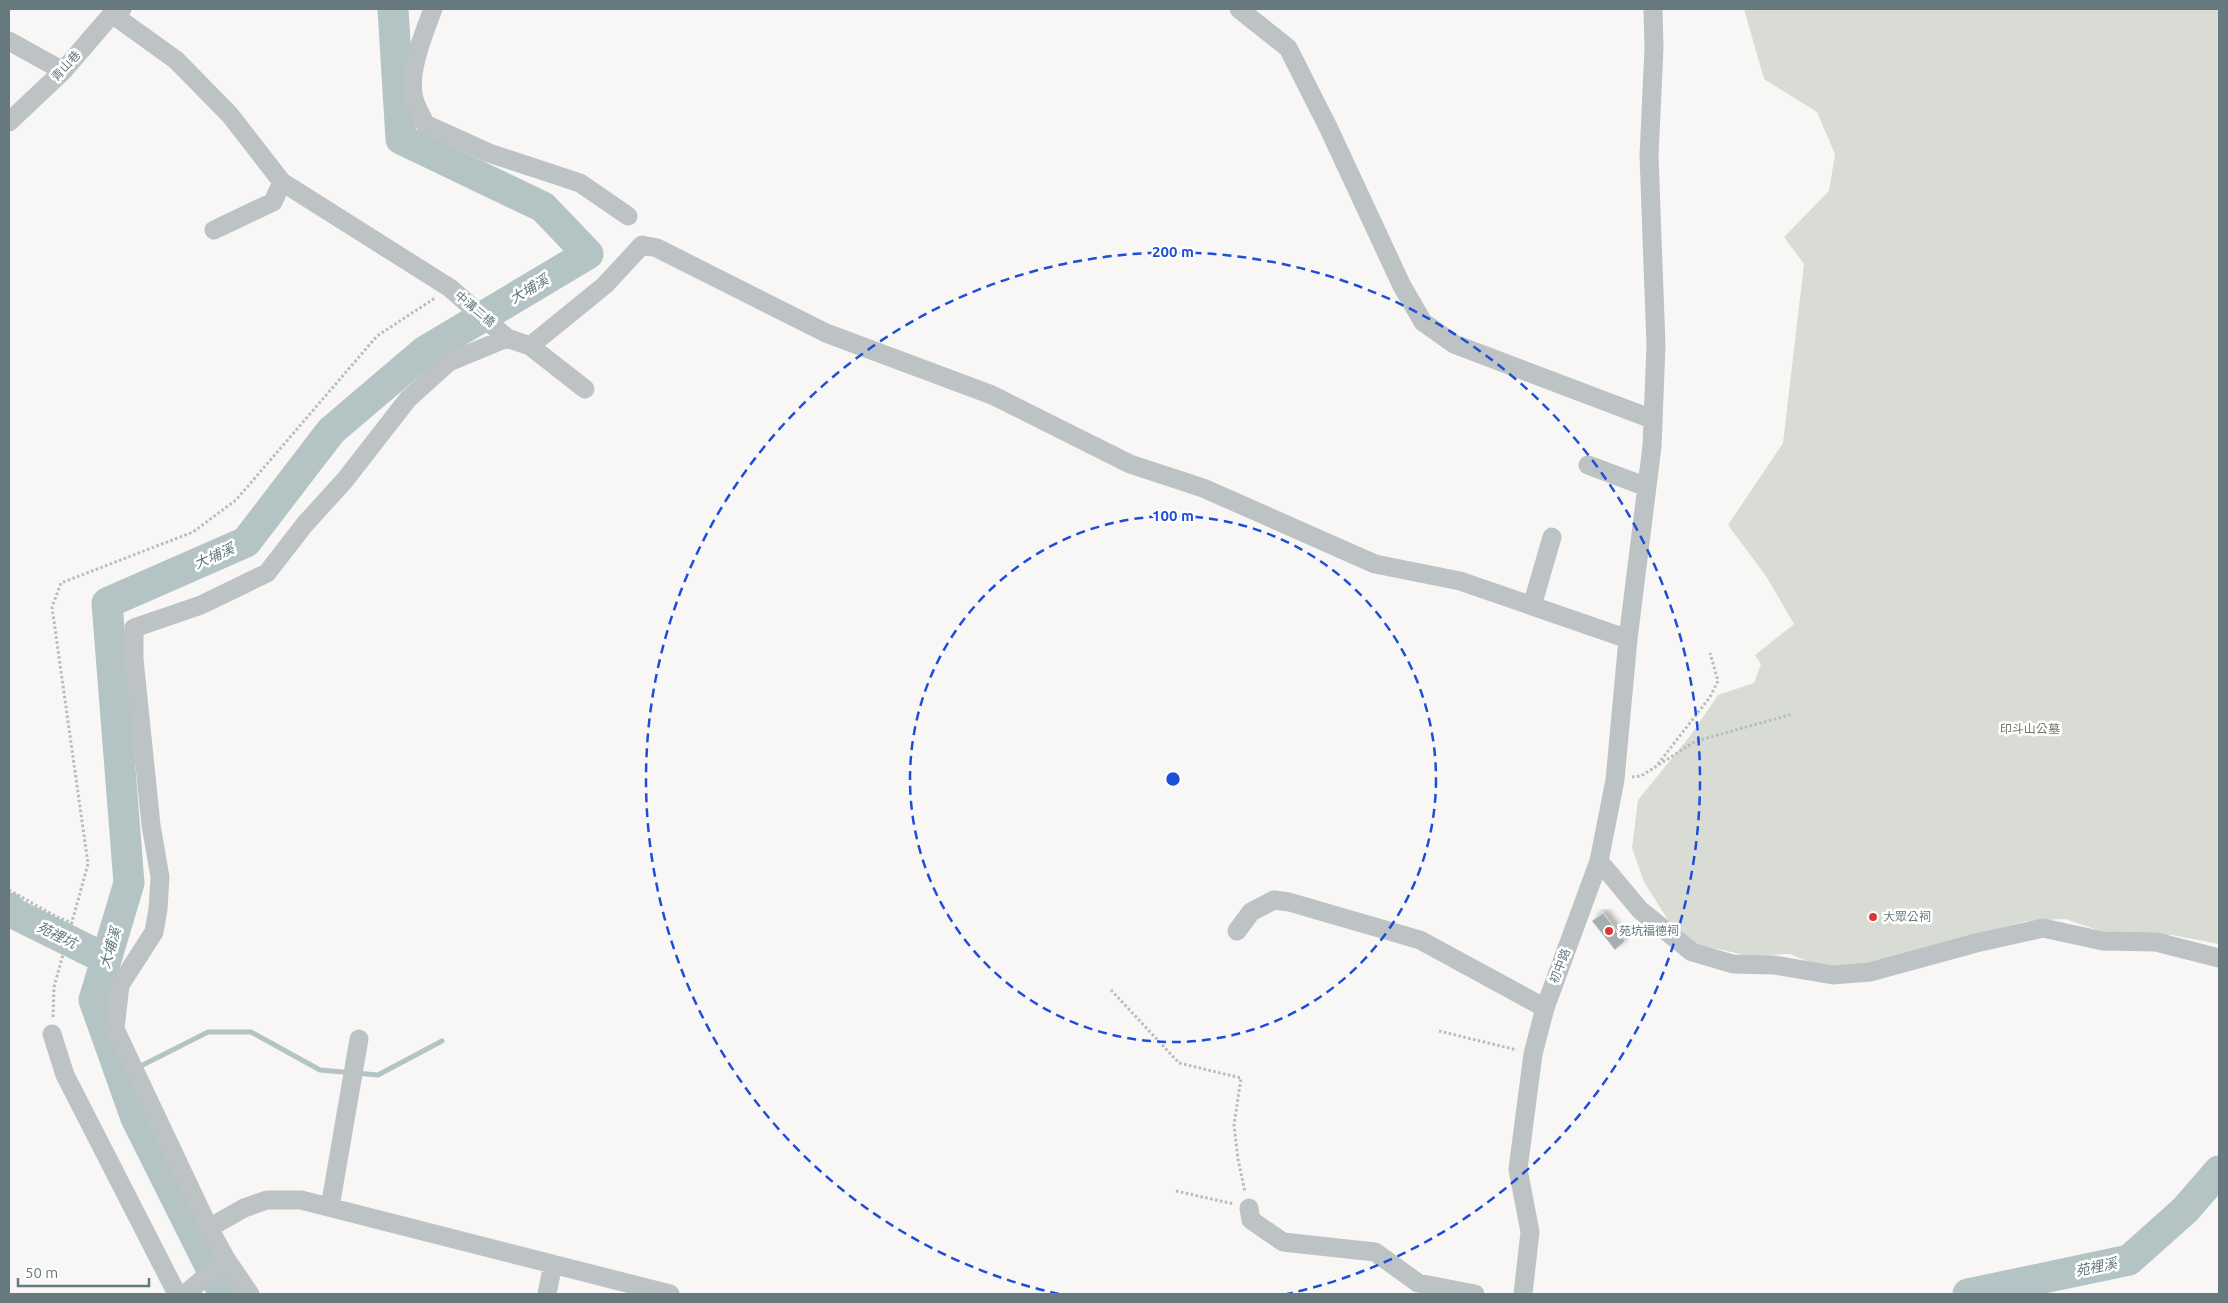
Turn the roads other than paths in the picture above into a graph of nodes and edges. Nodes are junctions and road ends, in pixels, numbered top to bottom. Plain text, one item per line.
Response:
1 (432, 9) edge
2 (1239, 9) edge
3 (1653, 9) edge
4 (117, 12) edge
5 (9, 42) edge
6 (63, 72) junction
7 (9, 122) edge
8 (282, 182) junction
9 (628, 216) dead end
10 (214, 230) dead end
11 (503, 334) junction
12 (530, 346) junction
13 (585, 389) dead end
14 (1652, 419) junction
15 (1588, 465) dead end
16 (1646, 487) junction
17 (1552, 537) dead end
18 (1532, 606) junction
19 (1628, 639) junction
20 (1599, 862) junction
21 (1237, 931) dead end
22 (2219, 958) edge
23 (1544, 1008) junction
24 (52, 1034) dead end
25 (358, 1039) dead end
26 (330, 1207) junction
27 (1249, 1208) road end
28 (209, 1228) junction
29 (224, 1261) junction
30 (554, 1264) junction
31 (185, 1293) edge
32 (250, 1294) edge
33 (547, 1294) edge
34 (670, 1294) edge
35 (1476, 1294) edge
36 (1523, 1294) edge

1 - 9 street
2 - 14 street
3 - 14 street, 初中路
4 - 6 street, 青山巷
4 - 8 street, 中溝二橋
5 - 6 street
6 - 7 street, 青山巷
8 - 10 street
8 - 11 street, 中溝二橋
11 - 12 street
11 - 28 street
12 - 13 street
12 - 18 street
14 - 16 street, 初中路
15 - 16 street
16 - 19 street, 初中路
17 - 18 street
18 - 19 street
19 - 20 street, 初中路
20 - 22 street
20 - 23 street, 初中路
21 - 23 street
23 - 36 street, 初中路
24 - 31 street
25 - 26 street
26 - 28 street
26 - 30 street
27 - 35 street
28 - 29 street
29 - 31 street
29 - 32 street
30 - 33 street
30 - 34 street

